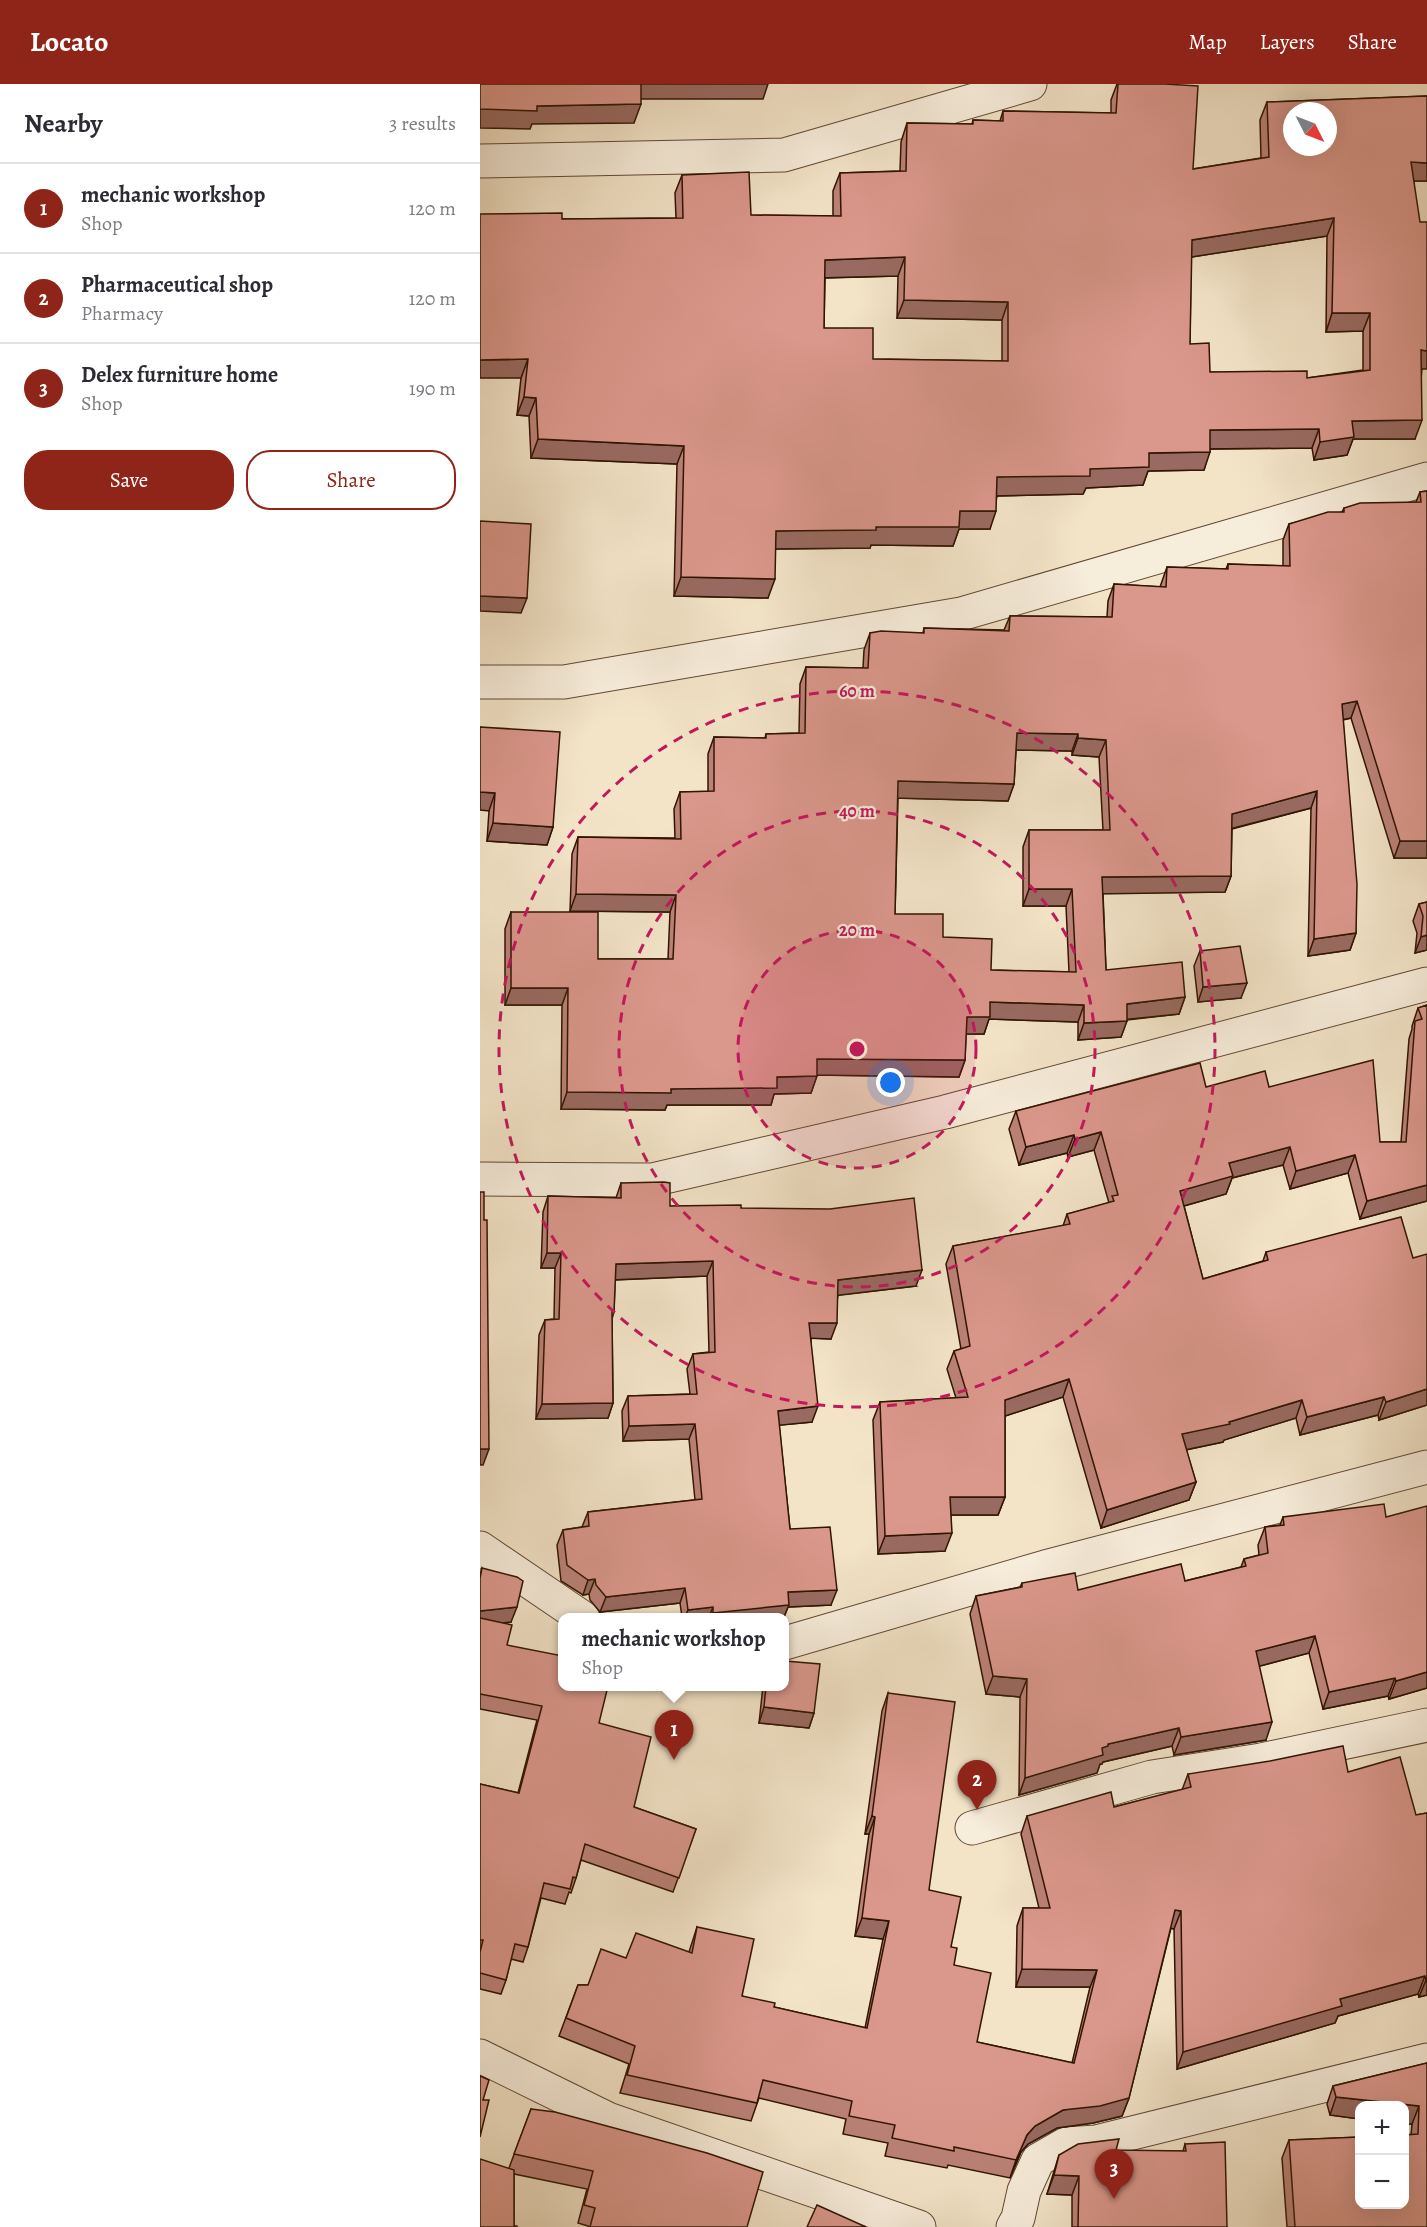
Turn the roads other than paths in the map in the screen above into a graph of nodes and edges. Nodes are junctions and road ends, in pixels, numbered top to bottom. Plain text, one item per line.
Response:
1 (1030, 84) edge
2 (480, 161) edge
3 (1427, 478) edge
4 (480, 682) edge
5 (1427, 984) edge
6 (480, 1179) edge
7 (1427, 1467) edge
8 (480, 1548) edge
9 (577, 1613) edge
10 (789, 1642) edge
11 (1427, 1725) edge
12 (972, 1828) dead end
13 (480, 2056) edge
14 (1427, 2060) edge
15 (919, 2227) edge
16 (1013, 2227) edge

1 - 2 street
3 - 4 street
5 - 6 street
7 - 10 street
8 - 9 street
11 - 12 street
13 - 15 street
14 - 16 street

